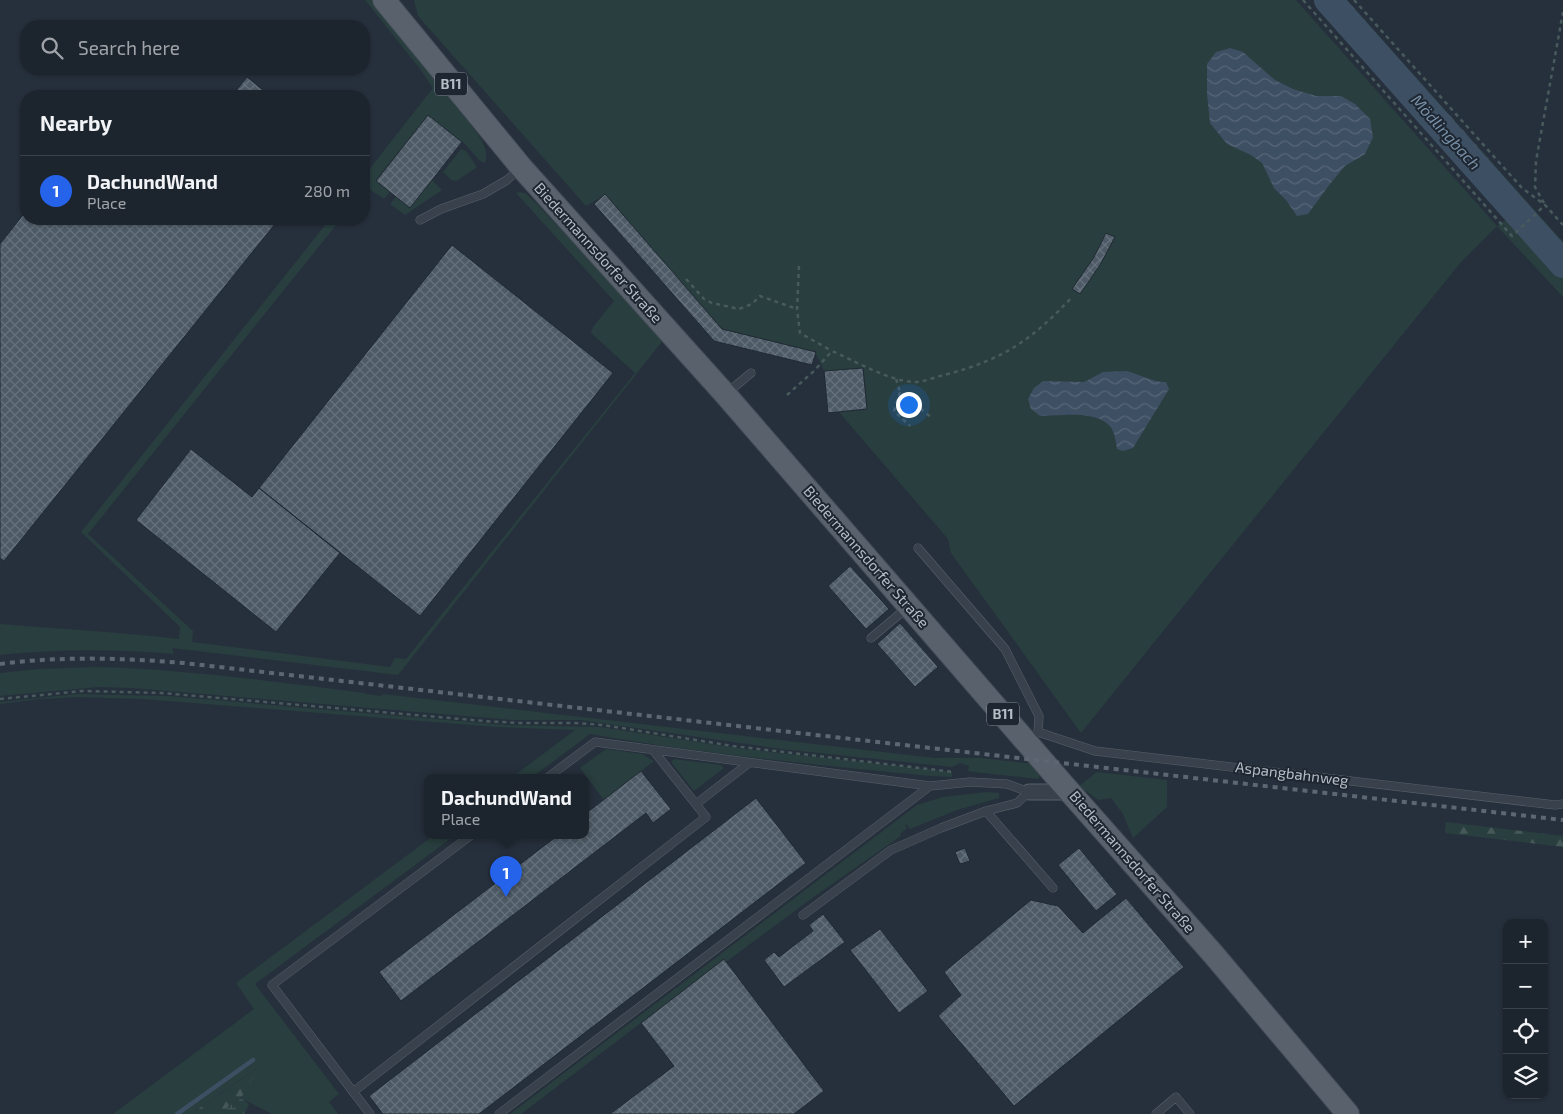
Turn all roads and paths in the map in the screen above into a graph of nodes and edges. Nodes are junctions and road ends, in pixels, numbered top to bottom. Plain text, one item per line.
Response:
1 (384, 0) edge
2 (1303, 0) edge
3 (1354, 0) edge
4 (1563, 12) edge
5 (521, 167) junction
6 (1545, 205) junction
7 (420, 220) dead end
8 (1563, 225) edge
9 (799, 266) dead end
10 (686, 279) dead end
11 (1073, 296) dead end
12 (797, 309) junction
13 (832, 351) junction
14 (751, 373) dead end
15 (896, 379) junction
16 (900, 392) junction
17 (725, 394) junction
18 (787, 395) dead end
19 (932, 418) dead end
20 (910, 426) dead end
21 (918, 548) dead end
22 (909, 606) junction
23 (871, 638) dead end
24 (0, 699) edge
25 (1033, 737) junction
26 (653, 750) junction
27 (748, 763) junction
28 (552, 774) edge
29 (970, 782) junction
30 (930, 786) junction
31 (1029, 792) junction
32 (1070, 792) junction
33 (696, 804) junction
34 (1563, 804) edge
35 (986, 811) junction
36 (466, 839) edge
37 (1053, 888) dead end
38 (803, 915) dead end
39 (353, 1092) junction
40 (370, 1114) edge
41 (500, 1114) edge
42 (1156, 1114) edge
43 (1190, 1114) edge
44 (1348, 1114) edge

1 - 5 main road, Biedermannsdorfer Straße / B11
2 - 6 path
3 - 6 path
4 - 6 path
5 - 7 lane
5 - 17 main road, Biedermannsdorfer Straße / B11
6 - 8 path
9 - 12 path
10 - 12 path
11 - 15 path
12 - 13 path
13 - 15 path
13 - 18 path
14 - 17 lane
15 - 16 path
16 - 19 path
16 - 20 path
17 - 22 main road, Biedermannsdorfer Straße / B11
21 - 25 lane
22 - 23 lane
22 - 25 main road, Biedermannsdorfer Straße / B11
24 - 29 path
25 - 32 main road, Biedermannsdorfer Straße / B11
25 - 34 lane, Aspangbahnweg
26 - 27 lane
26 - 28 lane
26 - 33 lane
27 - 30 lane
27 - 33 lane
29 - 30 lane
29 - 31 lane
30 - 41 lane
31 - 32 street
31 - 35 lane
32 - 44 main road, Biedermannsdorfer Straße / B11
33 - 39 lane
35 - 37 lane
35 - 38 lane
36 - 39 lane
39 - 40 lane
42 - 43 lane

